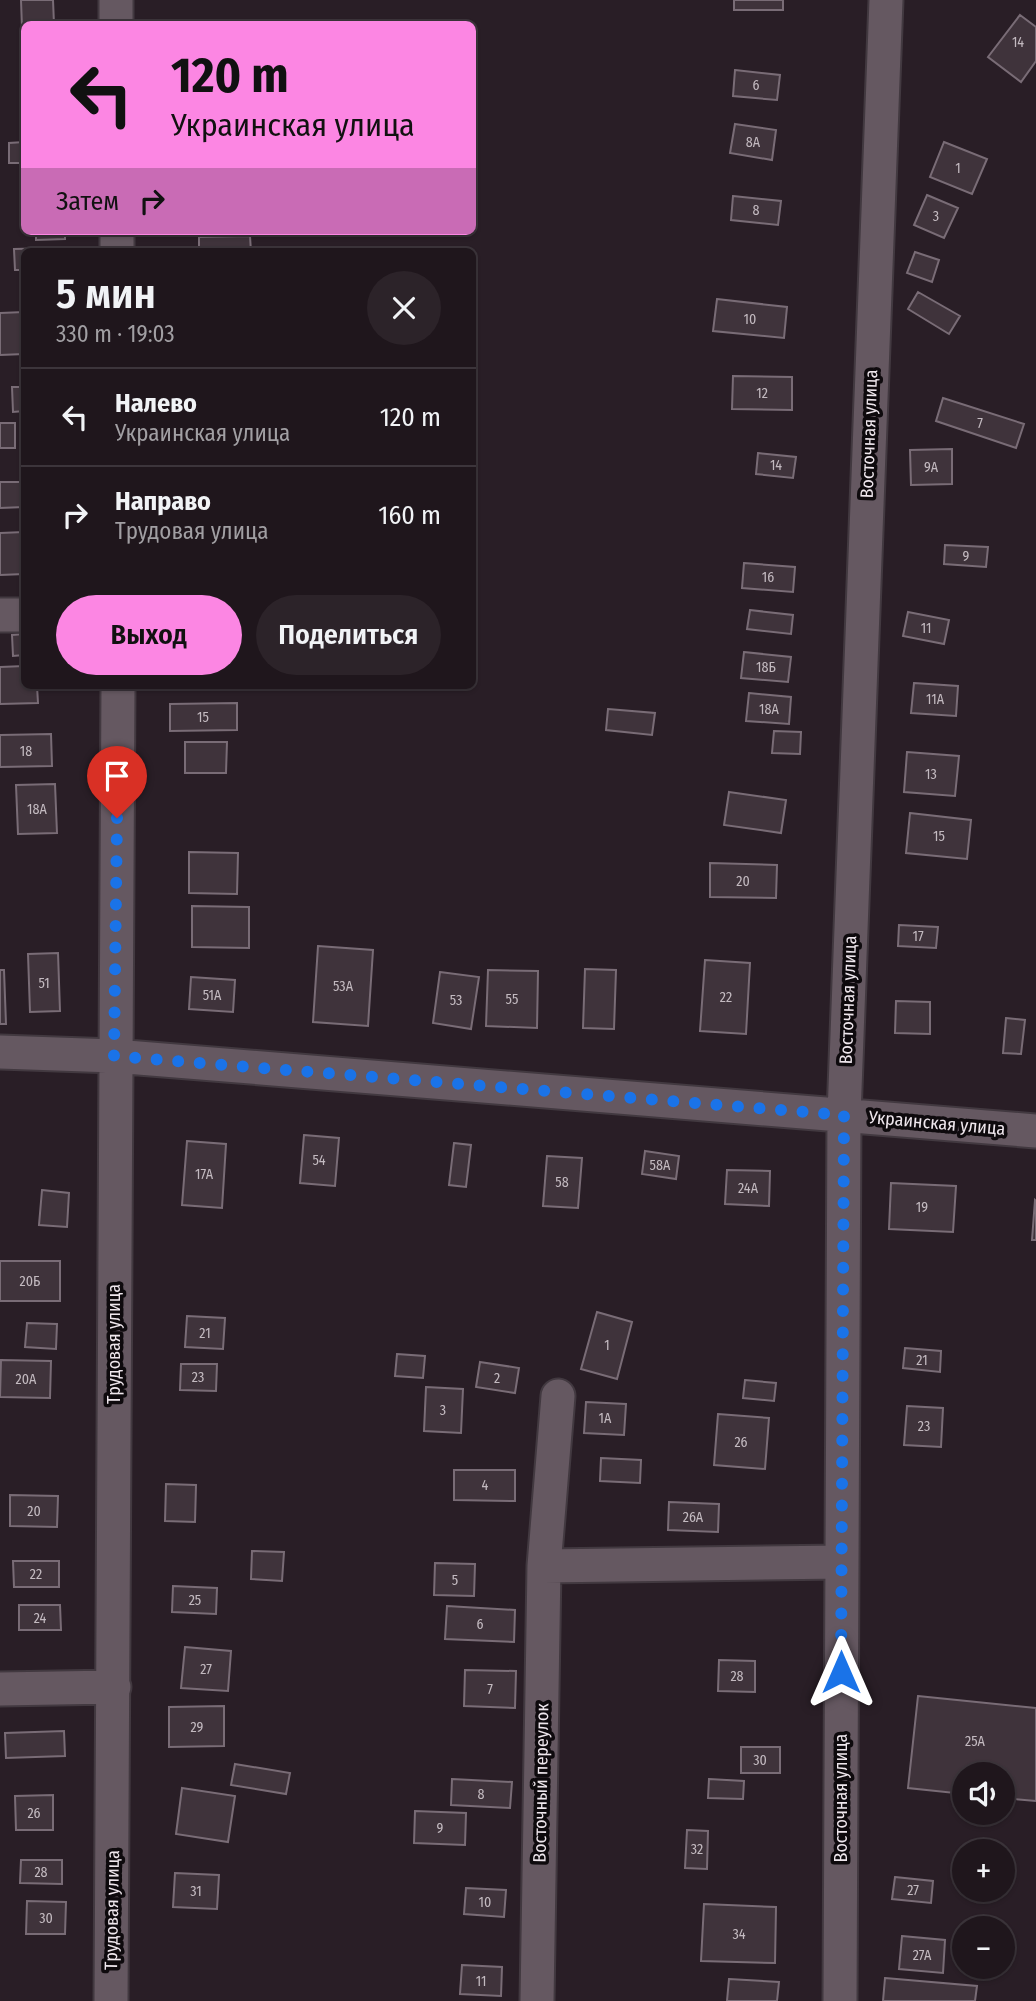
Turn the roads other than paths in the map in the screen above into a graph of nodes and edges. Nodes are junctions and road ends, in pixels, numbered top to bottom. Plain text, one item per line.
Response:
1 (116, 0) edge
2 (886, 0) edge
3 (116, 21) edge
4 (0, 615) edge
5 (21, 615) edge
6 (118, 689) edge
7 (0, 1052) edge
8 (114, 1056) junction
9 (844, 1115) junction
10 (1036, 1131) edge
11 (558, 1395) dead end
12 (842, 1562) junction
13 (544, 1566) junction
14 (114, 1687) junction
15 (0, 1689) edge
16 (111, 2001) edge
17 (537, 2001) edge
18 (839, 2001) edge

1 - 3 street
2 - 9 street, Восточная улица
4 - 5 street
6 - 8 street, Трудовая улица
7 - 8 street, Украинская улица
8 - 9 street, Украинская улица
8 - 14 street, Трудовая улица
9 - 10 street, Украинская улица
9 - 12 street, Восточная улица
11 - 13 street, Восточный переулок
12 - 13 street
12 - 18 street, Восточная улица
13 - 17 street, Восточный переулок
14 - 15 street
14 - 16 street, Трудовая улица

